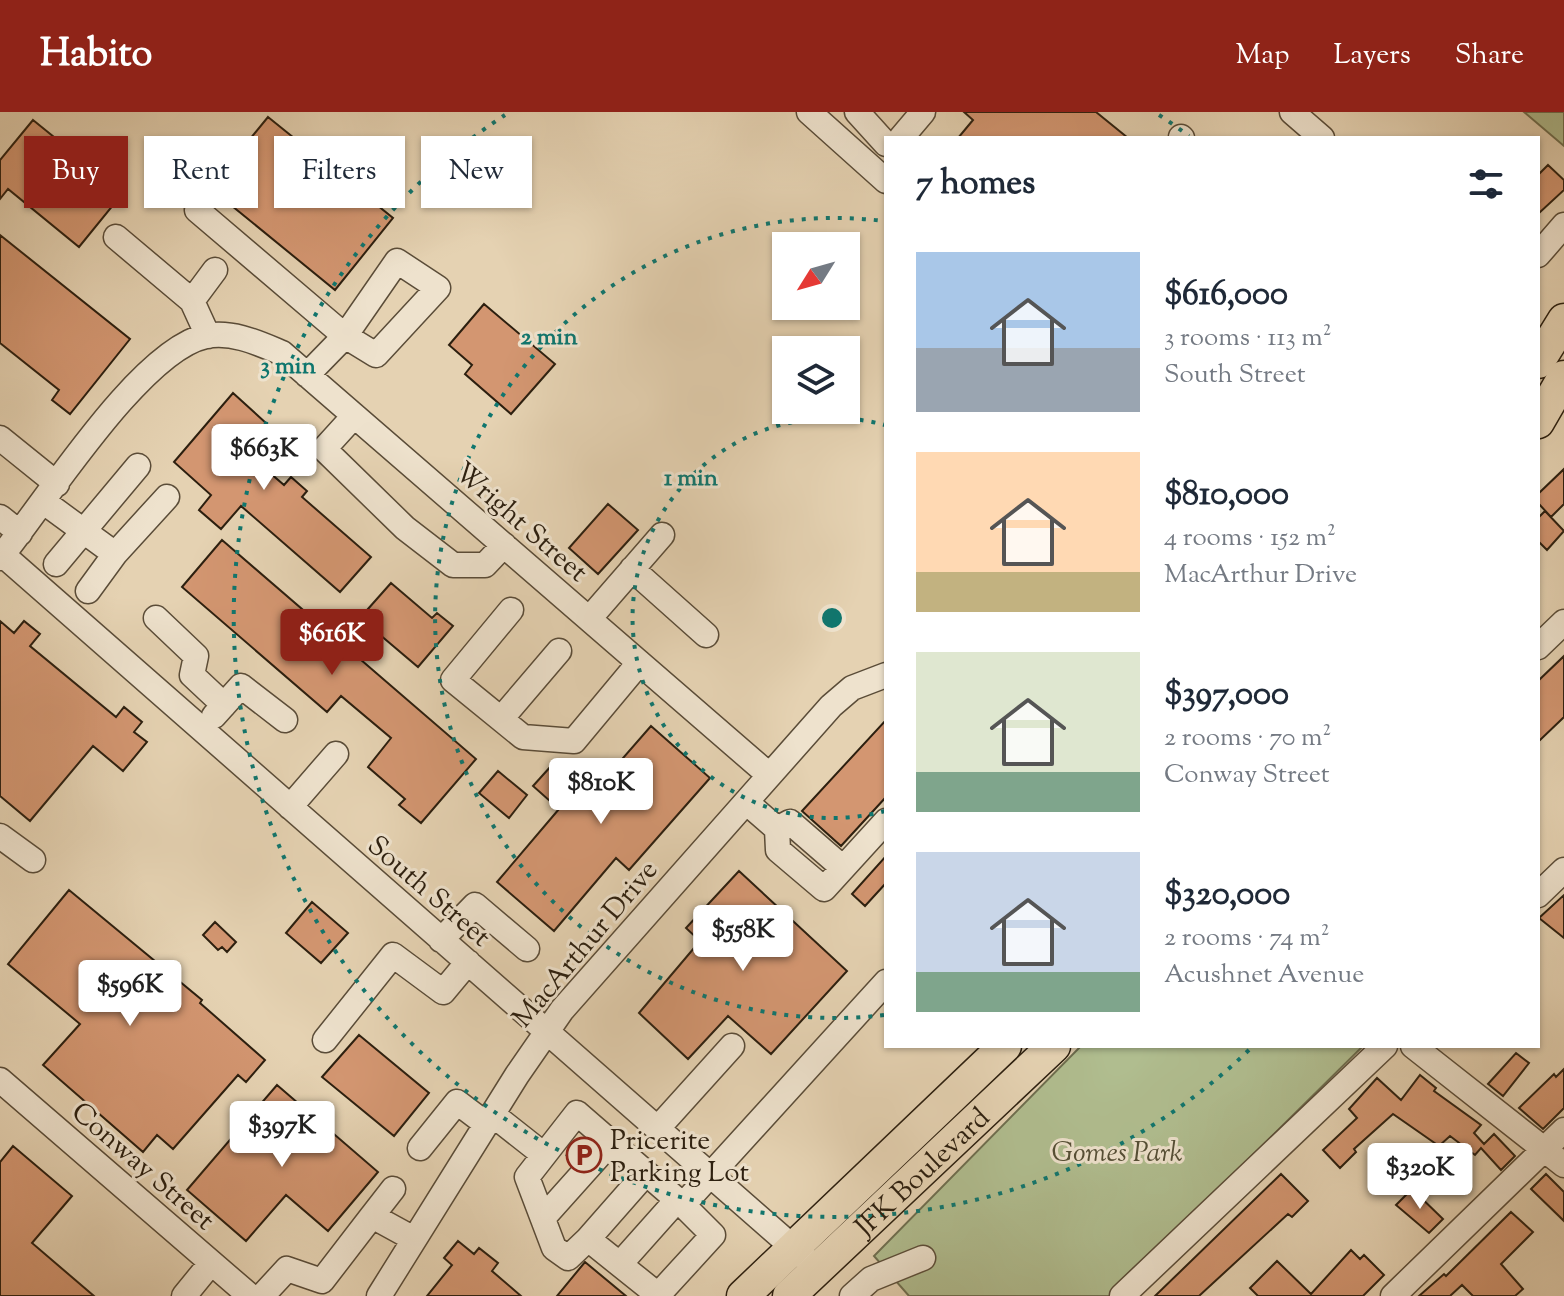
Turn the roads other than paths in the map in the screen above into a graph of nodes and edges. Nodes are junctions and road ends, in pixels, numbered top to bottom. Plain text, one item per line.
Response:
1 (809, 112) edge
2 (857, 112) edge
3 (923, 112) edge
4 (1292, 112) edge
5 (903, 136) edge
6 (1320, 136) edge
7 (884, 142) edge
8 (884, 179) edge
9 (197, 210) dead end
10 (1564, 225) edge
11 (116, 237) dead end
12 (1540, 253) edge
13 (215, 270) dead end
14 (192, 301) junction
15 (1564, 320) edge
16 (216, 336) junction
17 (1540, 359) edge
18 (307, 375) junction
19 (1564, 377) edge
20 (354, 416) junction
21 (1540, 419) edge
22 (0, 438) edge
23 (138, 466) dead end
24 (50, 493) junction
25 (167, 497) dead end
26 (0, 517) edge
27 (82, 530) junction
28 (20, 533) junction
29 (662, 535) dead end
30 (504, 545) junction
31 (115, 554) junction
32 (1, 556) edge
33 (56, 564) dead end
34 (632, 569) junction
35 (88, 591) dead end
36 (511, 610) dead end
37 (156, 618) dead end
38 (589, 619) junction
39 (1556, 625) edge
40 (706, 635) dead end
41 (1540, 645) edge
42 (559, 651) dead end
43 (639, 663) junction
44 (884, 676) edge
45 (224, 705) junction
46 (501, 719) junction
47 (285, 720) dead end
48 (201, 729) junction
49 (336, 754) dead end
50 (769, 775) junction
51 (746, 802) junction
52 (290, 807) junction
53 (884, 823) edge
54 (0, 836) edge
55 (33, 860) dead end
56 (441, 940) junction
57 (527, 949) dead end
58 (468, 962) junction
59 (884, 984) edge
60 (546, 1031) junction
61 (325, 1040) dead end
62 (732, 1046) dead end
63 (1003, 1048) edge
64 (1052, 1048) edge
65 (1383, 1048) edge
66 (1416, 1048) edge
67 (0, 1080) edge
68 (489, 1119) junction
69 (658, 1128) junction
70 (1564, 1130) edge
71 (611, 1142) junction
72 (420, 1148) dead end
73 (1545, 1148) junction
74 (544, 1155) junction
75 (1564, 1165) edge
76 (646, 1173) junction
77 (711, 1174) junction
78 (393, 1189) dead end
79 (680, 1202) junction
80 (372, 1216) junction
81 (543, 1218) junction
82 (414, 1239) junction
83 (588, 1239) junction
84 (794, 1247) junction
85 (923, 1258) dead end
86 (211, 1263) junction
87 (620, 1264) junction
88 (817, 1270) junction
89 (184, 1296) edge
90 (250, 1296) edge
91 (262, 1296) edge
92 (379, 1296) edge
93 (743, 1296) edge
94 (789, 1296) edge
95 (852, 1296) edge
96 (1122, 1296) edge
97 (1393, 1296) edge

1 - 8 street
2 - 7 street
3 - 5 street
4 - 6 street
9 - 18 street
10 - 12 street
11 - 14 street
13 - 14 street
14 - 16 street
15 - 17 main road
16 - 18 street, Wright Street
16 - 24 street
18 - 20 street, Wright Street
19 - 21 main road
20 - 30 street, Wright Street
20 - 30 street
22 - 24 street
23 - 27 street
24 - 27 street
24 - 28 street
25 - 31 street
26 - 28 street
27 - 31 street
27 - 33 street
28 - 32 street
29 - 34 street
30 - 38 street, Wright Street
31 - 35 street
32 - 48 street, South Street
34 - 38 street
34 - 40 street
36 - 46 street
37 - 45 street
38 - 43 street, Wright Street
39 - 41 street
42 - 46 street
43 - 46 street
43 - 50 street, Wright Street
44 - 50 street, MacArthur Drive
45 - 47 street
45 - 48 street
48 - 52 street, South Street
49 - 52 street
50 - 51 street, MacArthur Drive
51 - 53 street
51 - 60 street, MacArthur Drive
52 - 56 street, South Street
54 - 55 street
56 - 57 street
56 - 58 street, South Street
58 - 60 street, South Street
58 - 61 street
59 - 77 street
60 - 68 street, MacArthur Drive
60 - 69 street, South Street
62 - 69 street
63 - 84 main road, JFK Boulevard
64 - 88 main road, JFK Boulevard
65 - 96 street
66 - 73 street
67 - 86 street, Conway Street
68 - 72 street
68 - 74 street
68 - 82 street, MacArthur Drive
69 - 77 street, South Street
70 - 73 street
71 - 74 street
71 - 76 street
71 - 81 street
73 - 75 street
73 - 97 street
74 - 81 street
76 - 79 street
76 - 83 street
77 - 79 street
77 - 84 street, South Street
78 - 80 street
79 - 87 street
79 - 87 street
80 - 82 street
80 - 91 street
81 - 83 street
82 - 92 street, MacArthur Drive
83 - 87 street
84 - 88 street, South Street
84 - 93 main road, JFK Boulevard
85 - 95 street
86 - 89 street
86 - 90 street, Conway Street
88 - 94 main road, JFK Boulevard

